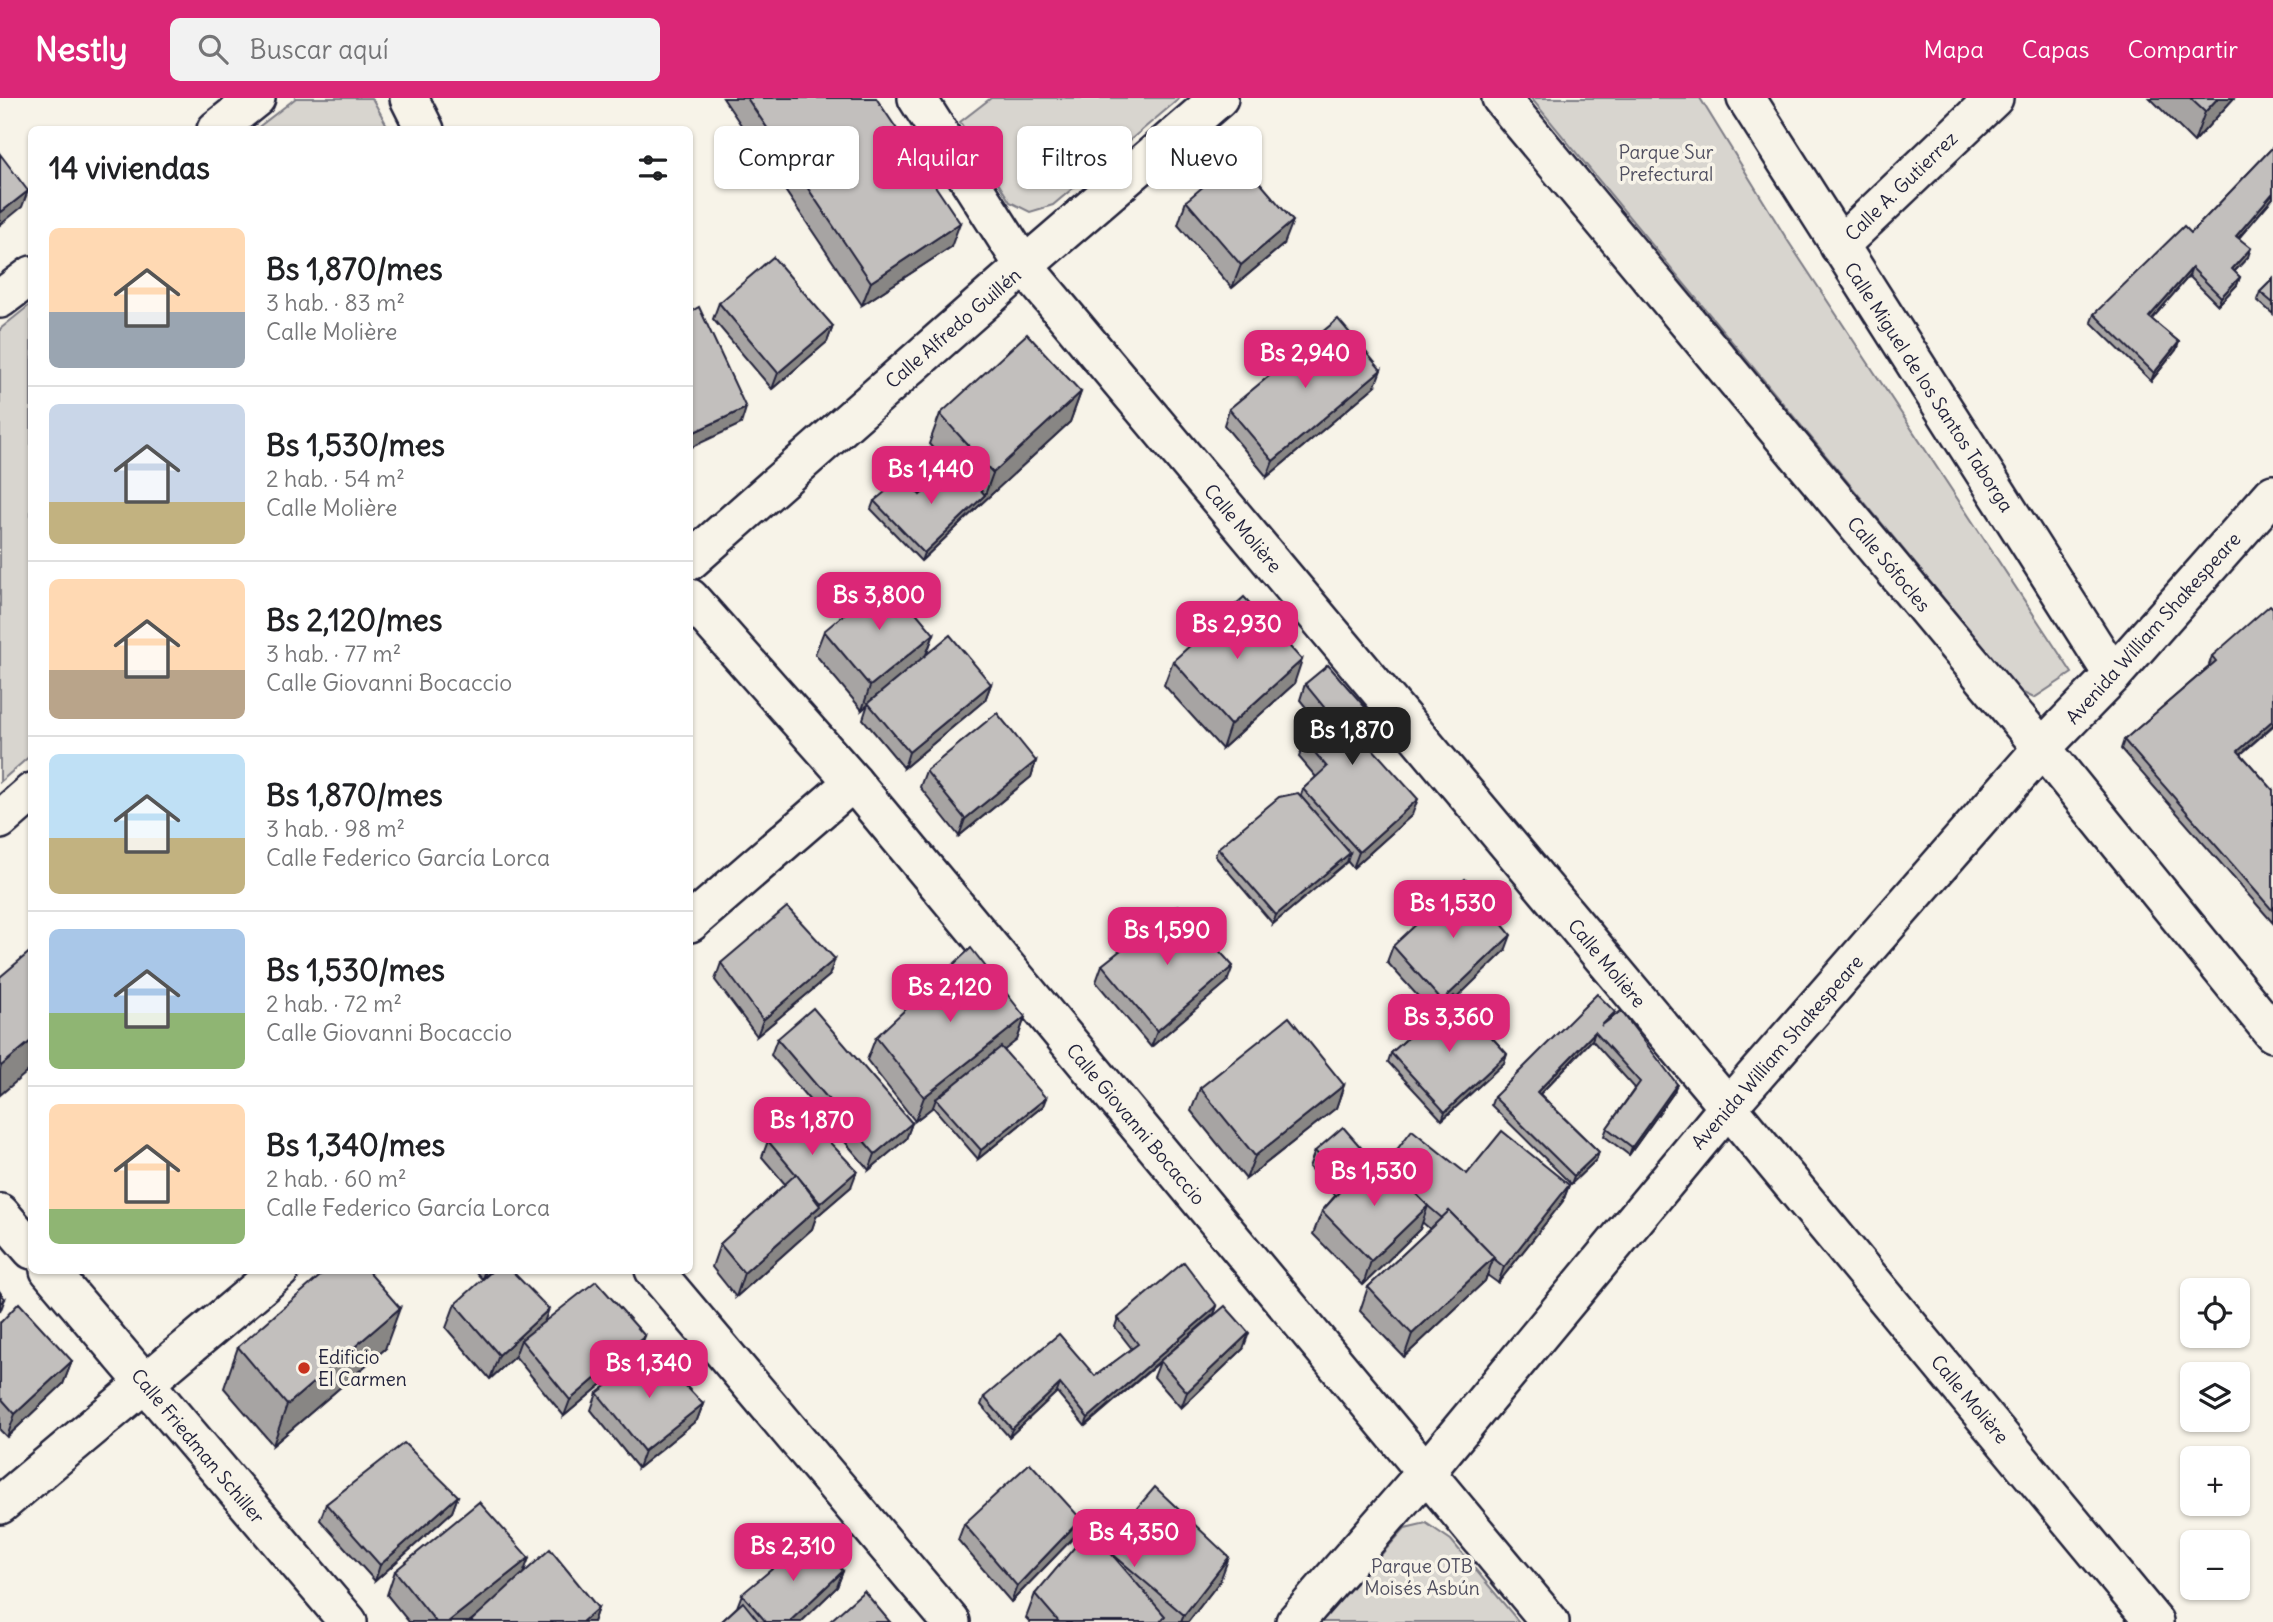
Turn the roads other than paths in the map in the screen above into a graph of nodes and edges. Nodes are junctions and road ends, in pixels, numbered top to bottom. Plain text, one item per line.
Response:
1 (256, 98) edge
2 (409, 98) edge
3 (917, 98) edge
4 (1219, 98) edge
5 (1501, 98) edge
6 (1746, 98) edge
7 (1994, 98) edge
8 (221, 126) edge
9 (423, 126) edge
10 (1839, 246) junction
11 (1024, 266) junction
12 (28, 278) edge
13 (0, 299) edge
14 (2273, 494) edge
15 (693, 558) edge
16 (693, 600) edge
17 (2113, 675) junction
18 (2042, 748) junction
19 (853, 782) junction
20 (28, 796) edge
21 (0, 820) edge
22 (693, 920) edge
23 (2273, 1033) edge
24 (1728, 1107) junction
25 (0, 1213) edge
26 (28, 1245) edge
27 (52, 1274) edge
28 (276, 1274) edge
29 (657, 1274) edge
30 (145, 1384) junction
31 (1425, 1474) junction
32 (0, 1504) edge
33 (348, 1622) edge
34 (951, 1622) edge
35 (1295, 1622) edge
36 (1550, 1622) edge
37 (2154, 1622) edge

1 - 8 street
2 - 9 street
3 - 11 street, Calle Molière
4 - 11 street, Calle Alfredo Guillén
5 - 18 street, Calle Sófocles
6 - 10 street, Calle Miguel de los Santos Taborga
7 - 10 street, Calle A. Gutierrez
10 - 17 street, Calle Miguel de los Santos Taborga
11 - 15 street, Calle Alfredo Guillén
11 - 24 street, Calle Molière
12 - 13 street
14 - 17 street, Avenida William Shakespeare
16 - 19 street, Calle Giovanni Bocaccio
17 - 18 street, Avenida William Shakespeare
18 - 23 street, Calle Sófocles
18 - 24 street, Avenida William Shakespeare
19 - 22 street
19 - 31 street, Calle Giovanni Bocaccio
20 - 21 street
24 - 31 street, Avenida William Shakespeare
24 - 37 street, Calle Molière
25 - 26 street
27 - 30 street, Calle Friedman Schiller
28 - 30 street
29 - 34 street
30 - 32 street
30 - 33 street, Calle Friedman Schiller
31 - 35 street, Avenida William Shakespeare
31 - 36 street, Calle Giovanni Bocaccio

